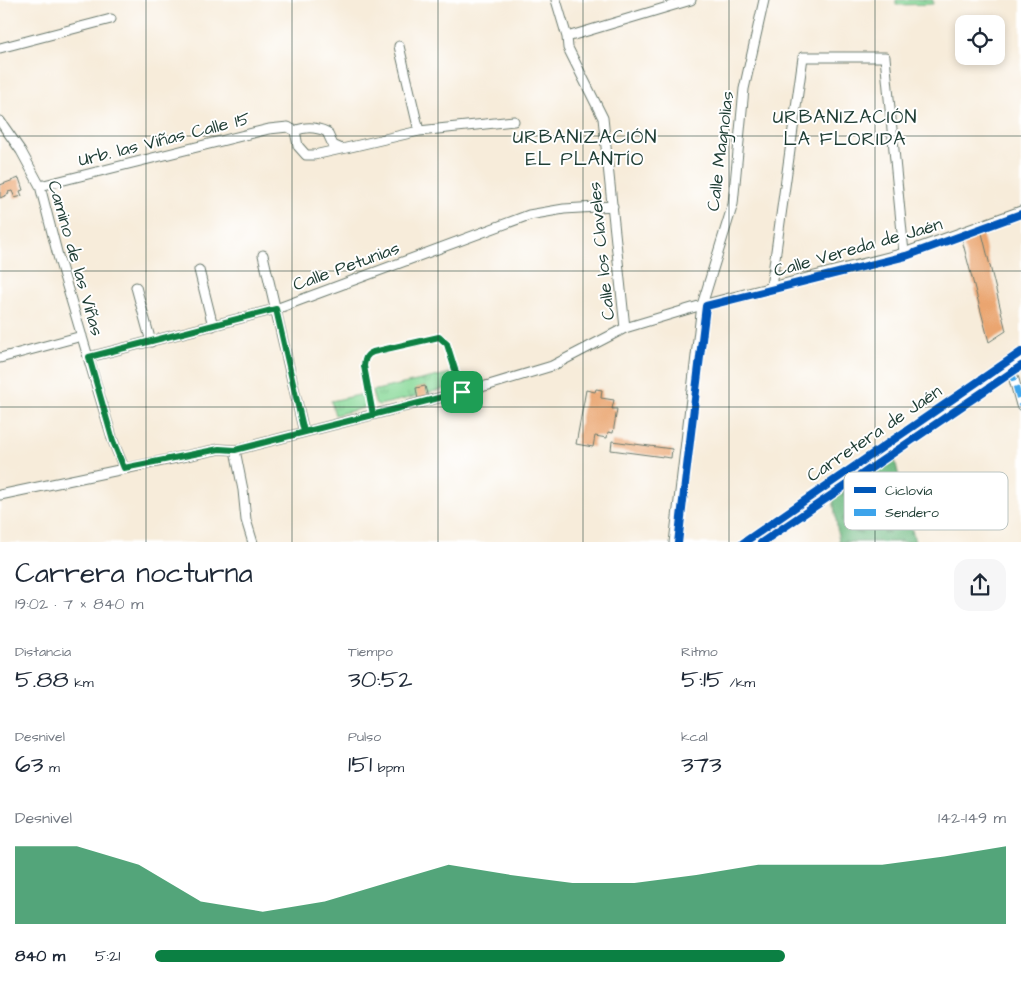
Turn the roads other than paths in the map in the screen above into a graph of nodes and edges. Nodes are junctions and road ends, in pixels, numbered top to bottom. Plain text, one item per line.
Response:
1 (556, 0) edge
2 (691, 0) edge
3 (764, 0) edge
4 (111, 19) dead end
5 (567, 37) junction
6 (399, 46) dead end
7 (0, 48) edge
8 (0, 121) edge
9 (514, 121) dead end
10 (295, 131) junction
11 (419, 131) junction
12 (342, 149) junction
13 (40, 186) junction
14 (613, 206) junction
15 (1021, 211) edge
16 (904, 253) junction
17 (263, 255) dead end
18 (199, 270) dead end
19 (136, 287) dead end
20 (771, 287) junction
21 (702, 305) junction
22 (276, 309) junction
23 (213, 326) junction
24 (626, 328) junction
25 (82, 336) junction
26 (151, 342) junction
27 (89, 357) junction
28 (0, 358) edge
29 (1016, 361) edge
30 (462, 392) junction
31 (1021, 405) edge
32 (373, 415) junction
33 (304, 432) junction
34 (235, 450) junction
35 (124, 468) junction
36 (853, 472) edge
37 (844, 478) edge
38 (0, 495) edge
39 (253, 542) edge
40 (674, 542) edge
41 (751, 542) edge

1 - 5 street, Calle los Claveles
2 - 5 street
3 - 21 street, Calle Magnolias
4 - 7 street
5 - 14 street, Calle los Claveles
6 - 11 street
8 - 13 street, Camino de las Viñas
9 - 11 street
10 - 12 street, Urb. las Viñas Calle 15
10 - 12 street
10 - 13 street, Urb. las Viñas Calle 15
11 - 12 street
13 - 25 street, Camino de las Viñas
14 - 22 street, Calle Petunias
14 - 24 street, Calle los Claveles
15 - 16 street, Calle Vereda de Jaén
16 - 20 street, Calle Vereda de Jaén
16 - 20 street
17 - 22 street
18 - 23 street
19 - 26 street
20 - 21 street, Calle Vereda de Jaén
21 - 24 street, Calle Vereda de Jaén
21 - 40 street, Calle Magnolias
22 - 23 street, Calle Petunias
22 - 33 street
23 - 26 street, Calle Petunias
24 - 30 street, Calle Vereda de Jaén
25 - 27 street, Camino de las Viñas
25 - 28 street
26 - 27 street, Calle Petunias
27 - 35 street, Camino de las Viñas
29 - 31 street
29 - 36 highway, Carretera de Jaén
30 - 32 street, Calle Vereda de Jaén
30 - 32 lane
32 - 33 street, Calle Vereda de Jaén
33 - 34 street, Calle Vereda de Jaén
34 - 35 street, Calle Vereda de Jaén
34 - 39 street
35 - 38 street, Calle Vereda de Jaén
37 - 41 highway, Carretera de Jaén

